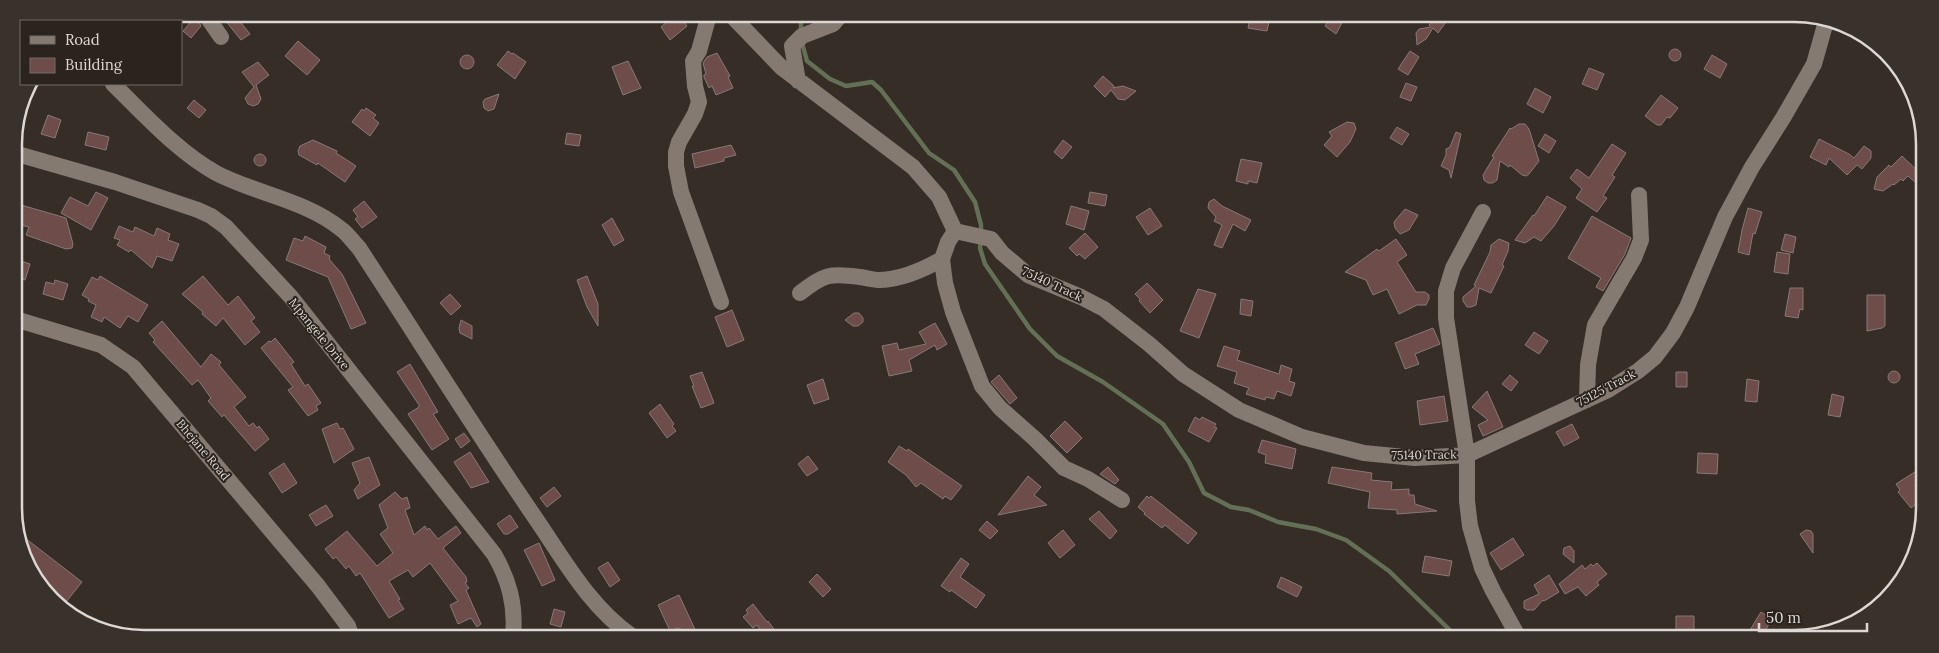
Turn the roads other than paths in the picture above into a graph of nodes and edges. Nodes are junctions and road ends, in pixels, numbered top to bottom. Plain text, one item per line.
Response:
1 (211, 22) edge
2 (707, 22) edge
3 (737, 22) edge
4 (835, 22) edge
5 (1825, 27) edge
6 (221, 37) dead end
7 (798, 81) junction
8 (113, 85) edge
9 (23, 156) edge
10 (1639, 195) dead end
11 (1483, 212) dead end
12 (955, 231) junction
13 (942, 258) junction
14 (800, 293) dead end
15 (721, 302) dead end
16 (23, 321) edge
17 (1587, 400) junction
18 (1467, 454) junction
19 (1122, 500) dead end
20 (349, 630) edge
21 (513, 630) edge
22 (624, 630) edge
23 (1518, 630) edge

1 - 6 street
2 - 15 street
3 - 7 street
4 - 7 street
5 - 17 street, 75125 Track
7 - 12 street
8 - 22 street
9 - 21 street, Mpangele Drive
10 - 17 street
11 - 18 street
12 - 13 street
12 - 18 street, 75140 Track
13 - 14 street
13 - 19 street
16 - 20 street, Bhejane Road
17 - 18 street, 75125 Track
18 - 23 street

